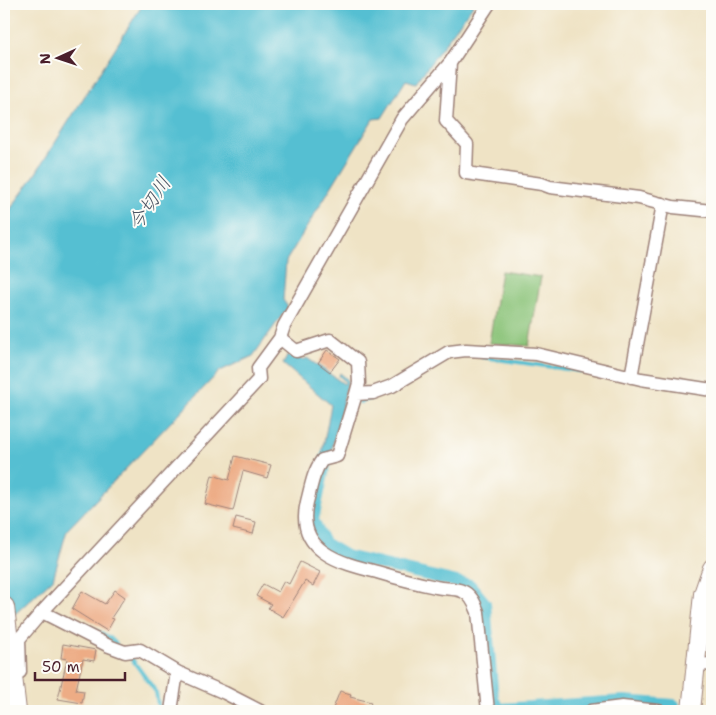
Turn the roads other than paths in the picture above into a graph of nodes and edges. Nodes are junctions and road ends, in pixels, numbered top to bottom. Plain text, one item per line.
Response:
1 (489, 4) edge
2 (450, 63) junction
3 (664, 204) junction
4 (712, 211) edge
5 (280, 338) junction
6 (632, 377) junction
7 (712, 390) edge
8 (356, 394) junction
9 (712, 568) edge
10 (4, 607) edge
11 (42, 612) junction
12 (5, 655) edge
13 (712, 664) edge
14 (695, 665) junction
15 (177, 672) junction
16 (487, 709) edge
17 (16, 711) edge
18 (24, 711) edge
19 (171, 711) edge
20 (260, 711) edge
21 (591, 711) edge
22 (659, 711) edge
23 (691, 711) edge

1 - 2 street
2 - 3 street
2 - 5 street
3 - 4 street
3 - 6 street
5 - 8 street
5 - 11 street
6 - 7 street
6 - 8 street
8 - 16 street
9 - 14 street
10 - 12 main road
11 - 15 street
11 - 18 street
12 - 17 main road
13 - 14 street
14 - 23 street
15 - 19 street
15 - 20 street
21 - 22 street

